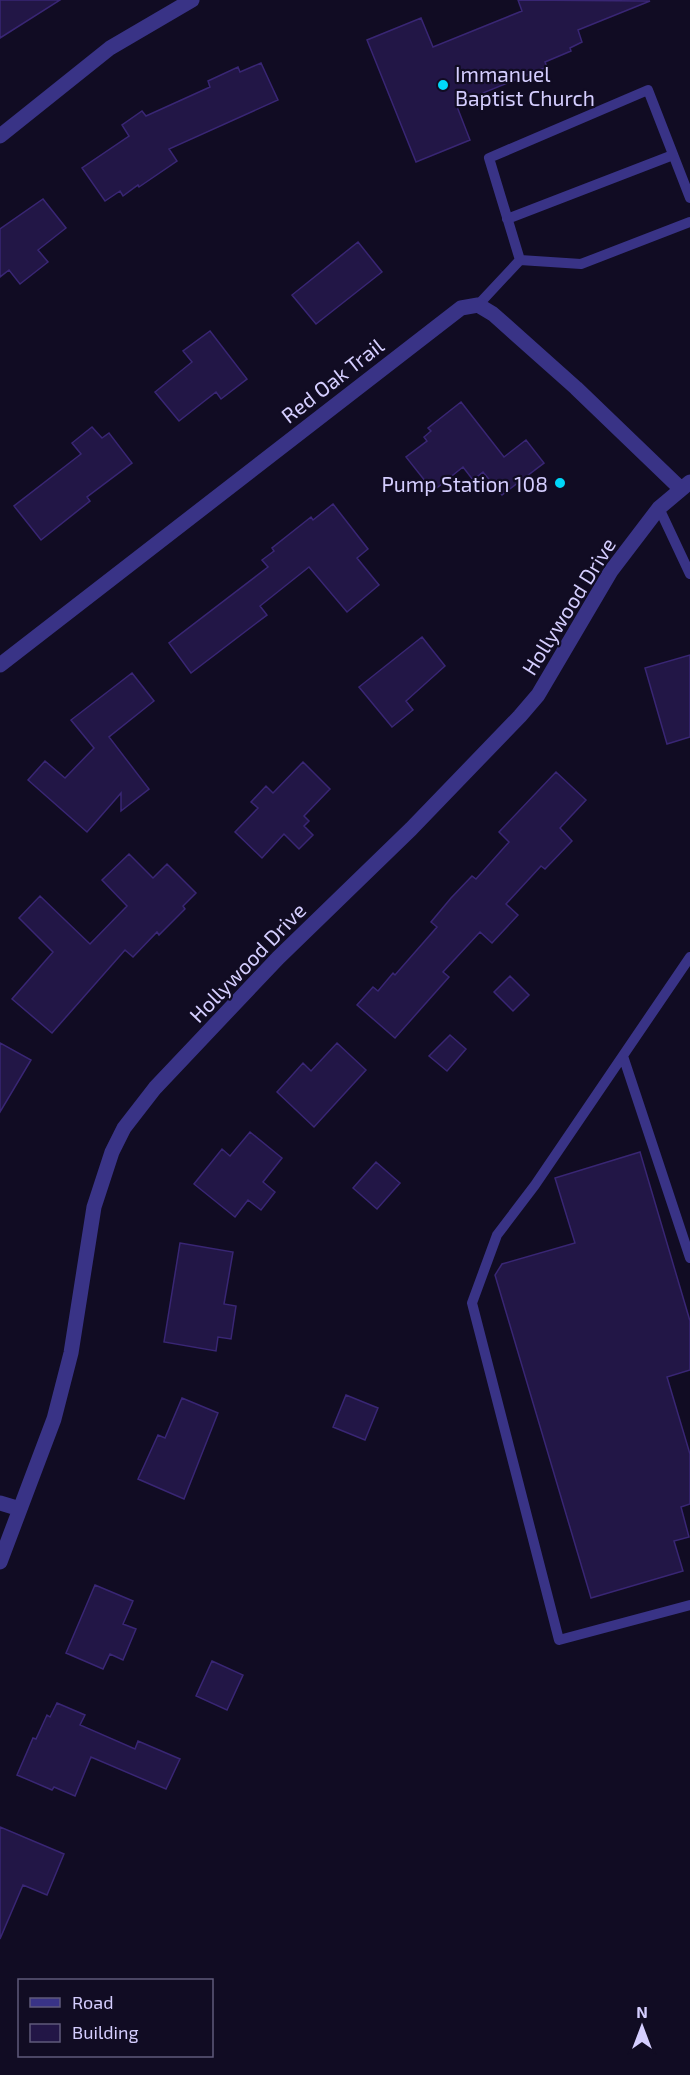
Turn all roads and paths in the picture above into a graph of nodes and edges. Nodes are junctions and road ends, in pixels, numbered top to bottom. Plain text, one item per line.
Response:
1 (192, 0) edge
2 (0, 136) edge
3 (673, 154) junction
4 (690, 198) edge
5 (507, 219) junction
6 (690, 222) edge
7 (520, 260) junction
8 (478, 305) junction
9 (685, 486) edge
10 (659, 508) junction
11 (690, 574) edge
12 (0, 665) edge
13 (690, 957) edge
14 (623, 1056) junction
15 (690, 1258) edge
16 (0, 1503) edge
17 (20, 1509) junction
18 (0, 1562) edge
19 (690, 1605) edge

1 - 2 street
3 - 4 lane
3 - 5 lane
3 - 5 lane
5 - 7 lane
6 - 7 lane
7 - 8 lane
8 - 9 street
8 - 12 street, Red Oak Trail
9 - 10 street, Hollywood Drive
10 - 11 lane
10 - 17 street, Hollywood Drive
13 - 14 lane
14 - 15 lane
14 - 19 lane
16 - 17 street
17 - 18 street, Hollywood Drive

